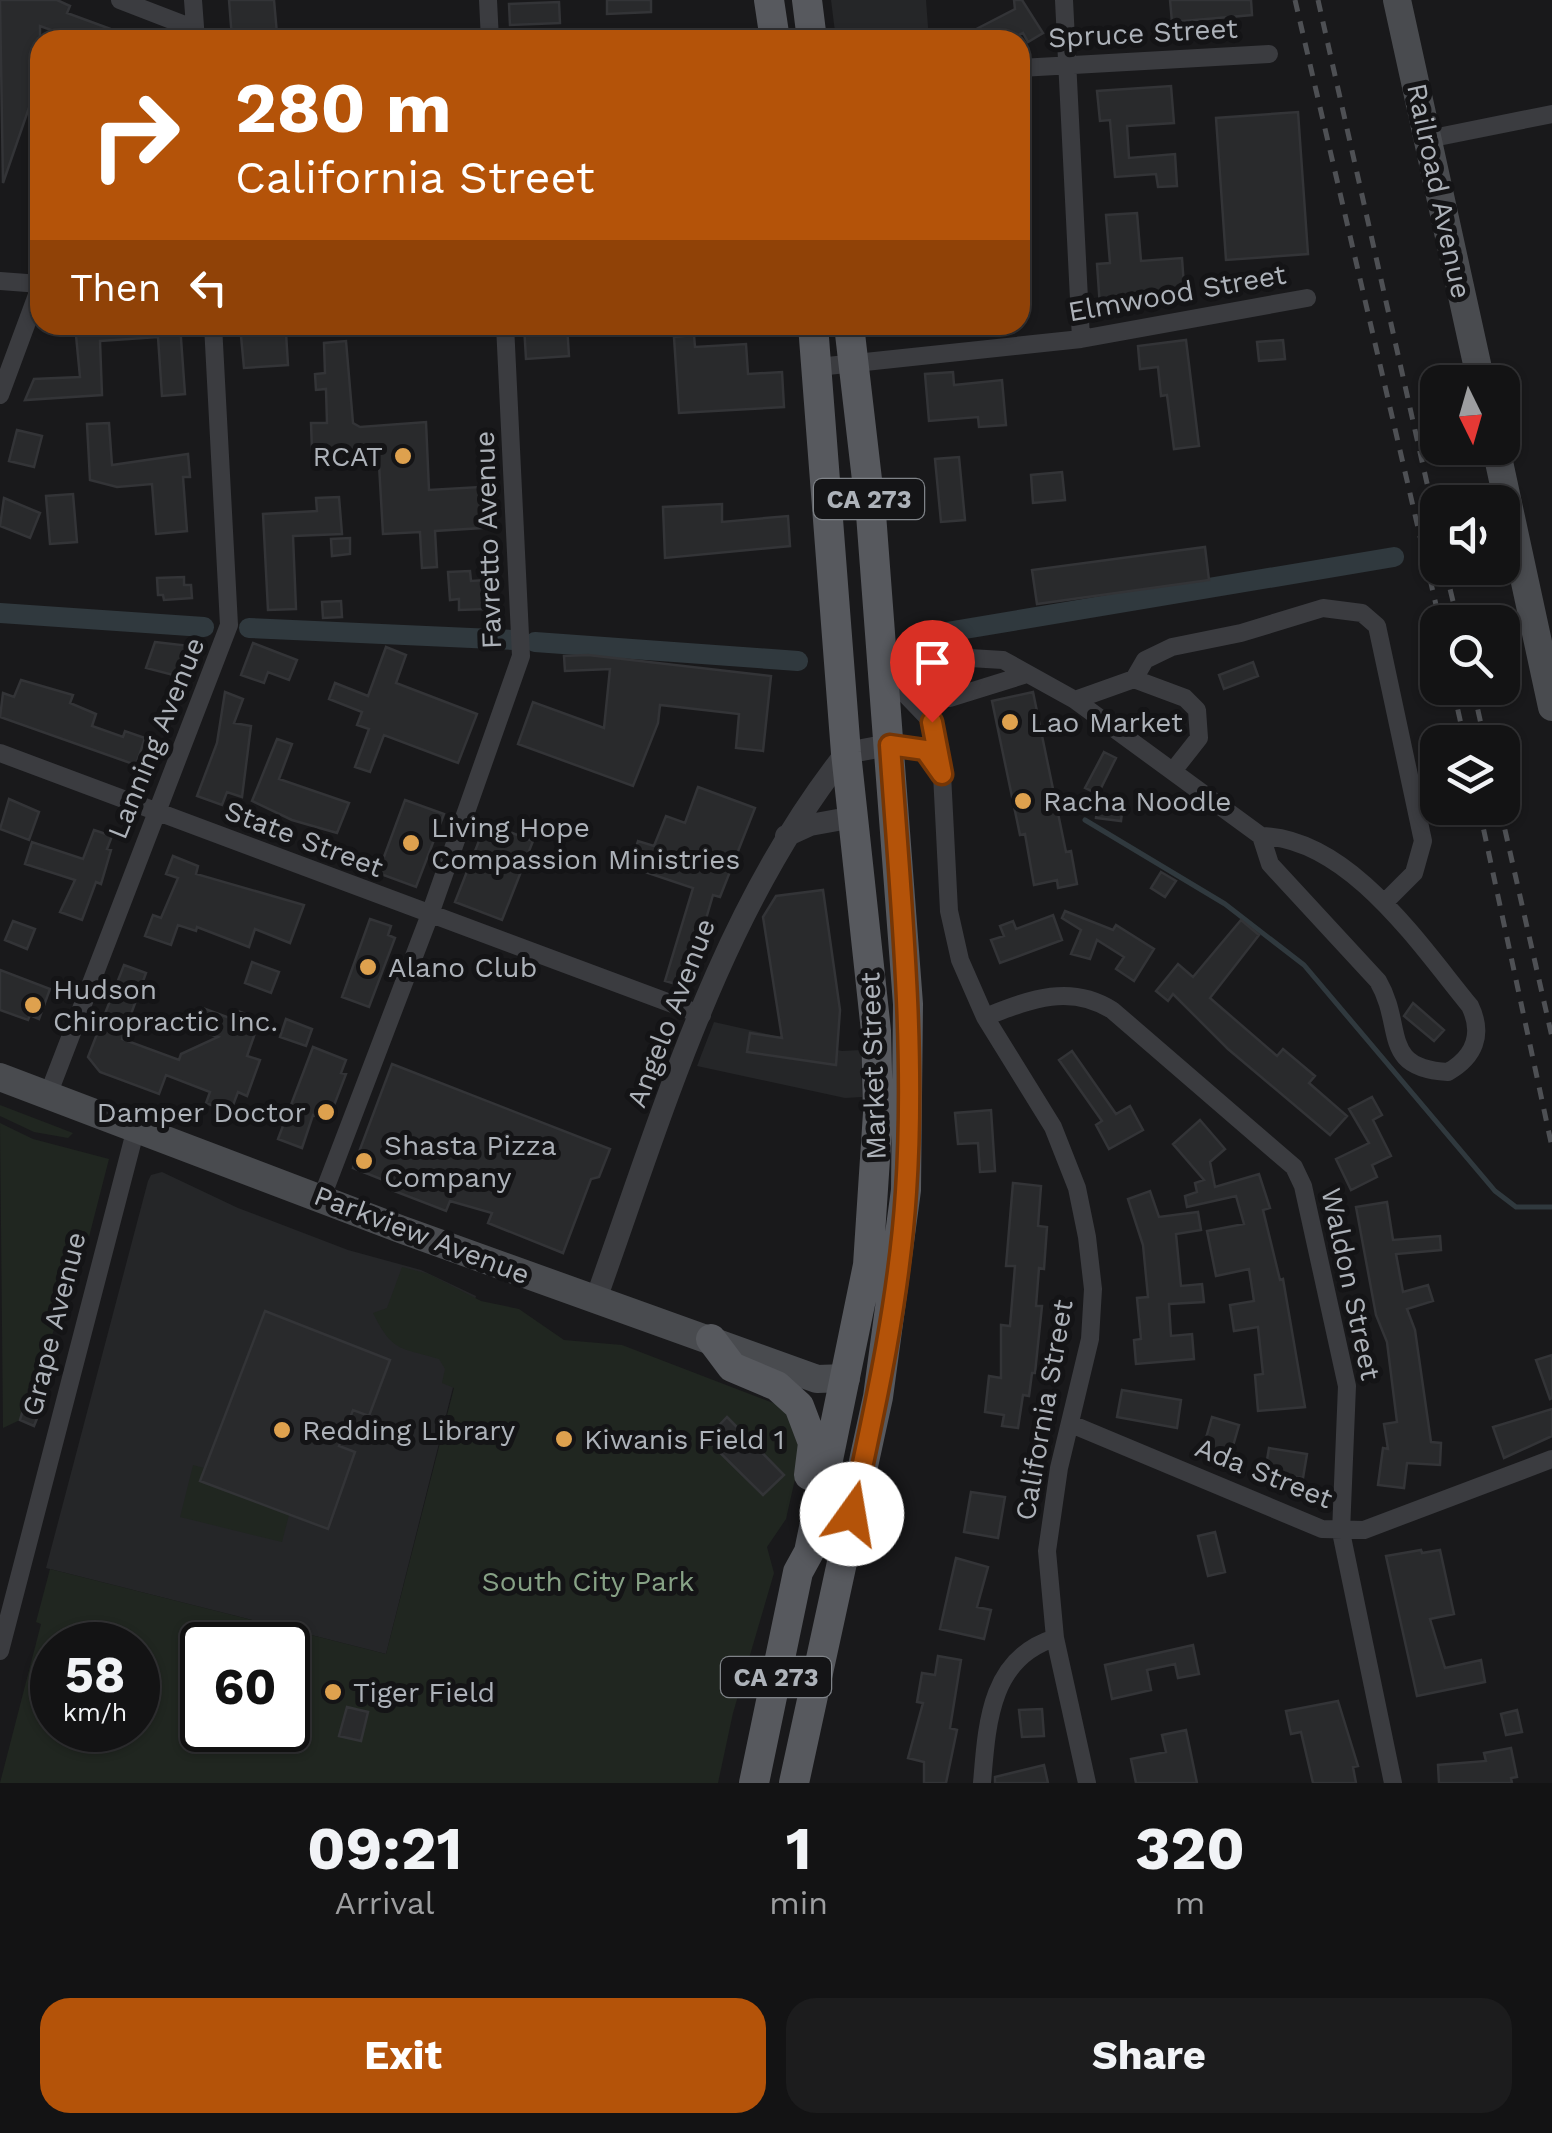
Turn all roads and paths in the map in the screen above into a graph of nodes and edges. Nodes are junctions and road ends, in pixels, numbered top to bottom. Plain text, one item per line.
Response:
1 (120, 0) edge
2 (194, 0) edge
3 (488, 0) edge
4 (770, 0) edge
5 (807, 0) edge
6 (1064, 0) edge
7 (1397, 0) edge
8 (186, 30) edge
9 (195, 30) edge
10 (490, 30) edge
11 (774, 30) edge
12 (811, 30) edge
13 (1269, 54) dead end
14 (1068, 65) junction
15 (1030, 67) edge
16 (1552, 114) edge
17 (1428, 139) junction
18 (0, 280) edge
19 (30, 284) edge
20 (1307, 298) dead end
21 (30, 312) edge
22 (214, 335) edge
23 (506, 335) edge
24 (814, 335) edge
25 (851, 335) edge
26 (1081, 339) junction
27 (854, 365) junction
28 (1478, 365) edge
29 (818, 368) junction
30 (0, 395) edge
31 (1501, 465) edge
32 (1543, 622) edge
33 (885, 673) junction
34 (1027, 674) junction
35 (1134, 679) junction
36 (1075, 700) junction
37 (924, 702) junction
38 (1552, 707) edge
39 (890, 745) junction
40 (846, 753) junction
41 (0, 754) edge
42 (1173, 771) junction
43 (942, 774) junction
44 (155, 813) junction
45 (854, 818) junction
46 (786, 836) junction
47 (1261, 836) junction
48 (1384, 903) junction
49 (429, 917) junction
50 (702, 1015) junction
51 (985, 1017) junction
52 (0, 1077) edge
53 (48, 1095) junction
54 (136, 1128) junction
55 (322, 1197) junction
56 (596, 1299) junction
57 (711, 1338) junction
58 (888, 1340) junction
59 (846, 1378) junction
60 (1071, 1424) junction
61 (1552, 1459) edge
62 (1341, 1532) junction
63 (843, 1553) junction
64 (798, 1572) junction
65 (1055, 1638) junction
66 (0, 1651) edge
67 (754, 1783) edge
68 (794, 1783) edge
69 (982, 1783) edge
70 (1087, 1783) edge
71 (1393, 1783) edge

1 - 8 street
2 - 9 street
3 - 10 street
4 - 11 main road
5 - 12 main road
6 - 14 street
7 - 17 main road, Railroad Avenue
13 - 14 street, Spruce Street
14 - 15 street, Spruce Street
14 - 26 street
16 - 17 street
17 - 28 main road, Railroad Avenue
18 - 19 street
20 - 26 street, Elmwood Street
21 - 30 street
22 - 44 street, Lanning Avenue
23 - 49 street, Favretto Avenue
24 - 29 main road, CA 273
25 - 27 main road, CA 273
26 - 27 street, Elmwood Street
27 - 29 street, Elmwood Street
27 - 33 main road, CA 273
29 - 40 main road, CA 273
31 - 32 main road
32 - 38 main road
33 - 37 street, California Street
33 - 39 main road, CA 273
34 - 36 street
34 - 37 street
34 - 37 street
35 - 36 street
35 - 42 street
35 - 48 street
36 - 42 street
37 - 43 street, California Street
39 - 40 street
39 - 43 street
39 - 58 main road, CA 273
40 - 45 main road, Market Street / CA 273
40 - 46 street, Angelo Avenue
41 - 44 street, State Street
42 - 47 street
43 - 51 street, California Street
44 - 49 street, State Street
44 - 53 street, Lanning Avenue
45 - 46 street
45 - 59 main road, Market Street / CA 273
46 - 50 street, Angelo Avenue
47 - 48 street
47 - 48 street
49 - 50 street, State Street
49 - 55 street, Favretto Avenue
50 - 56 street, Angelo Avenue
51 - 60 street, California Street
51 - 62 street, Waldon Street
52 - 53 main road, Parkview Avenue
53 - 54 main road, Parkview Avenue
54 - 55 main road, Parkview Avenue
54 - 66 street, Grape Avenue
55 - 56 main road, Parkview Avenue
56 - 57 main road, Parkview Avenue
57 - 59 main road, Parkview Avenue
57 - 64 main road
58 - 59 main road
58 - 63 main road, CA 273
59 - 63 main road
59 - 64 main road, CA 273
60 - 62 street, Ada Street
60 - 65 street, California Street
61 - 62 street, Ada Street
62 - 71 street, Waldon Street
63 - 68 main road, CA 273
64 - 67 main road, CA 273
65 - 69 street
65 - 70 street, California Street

